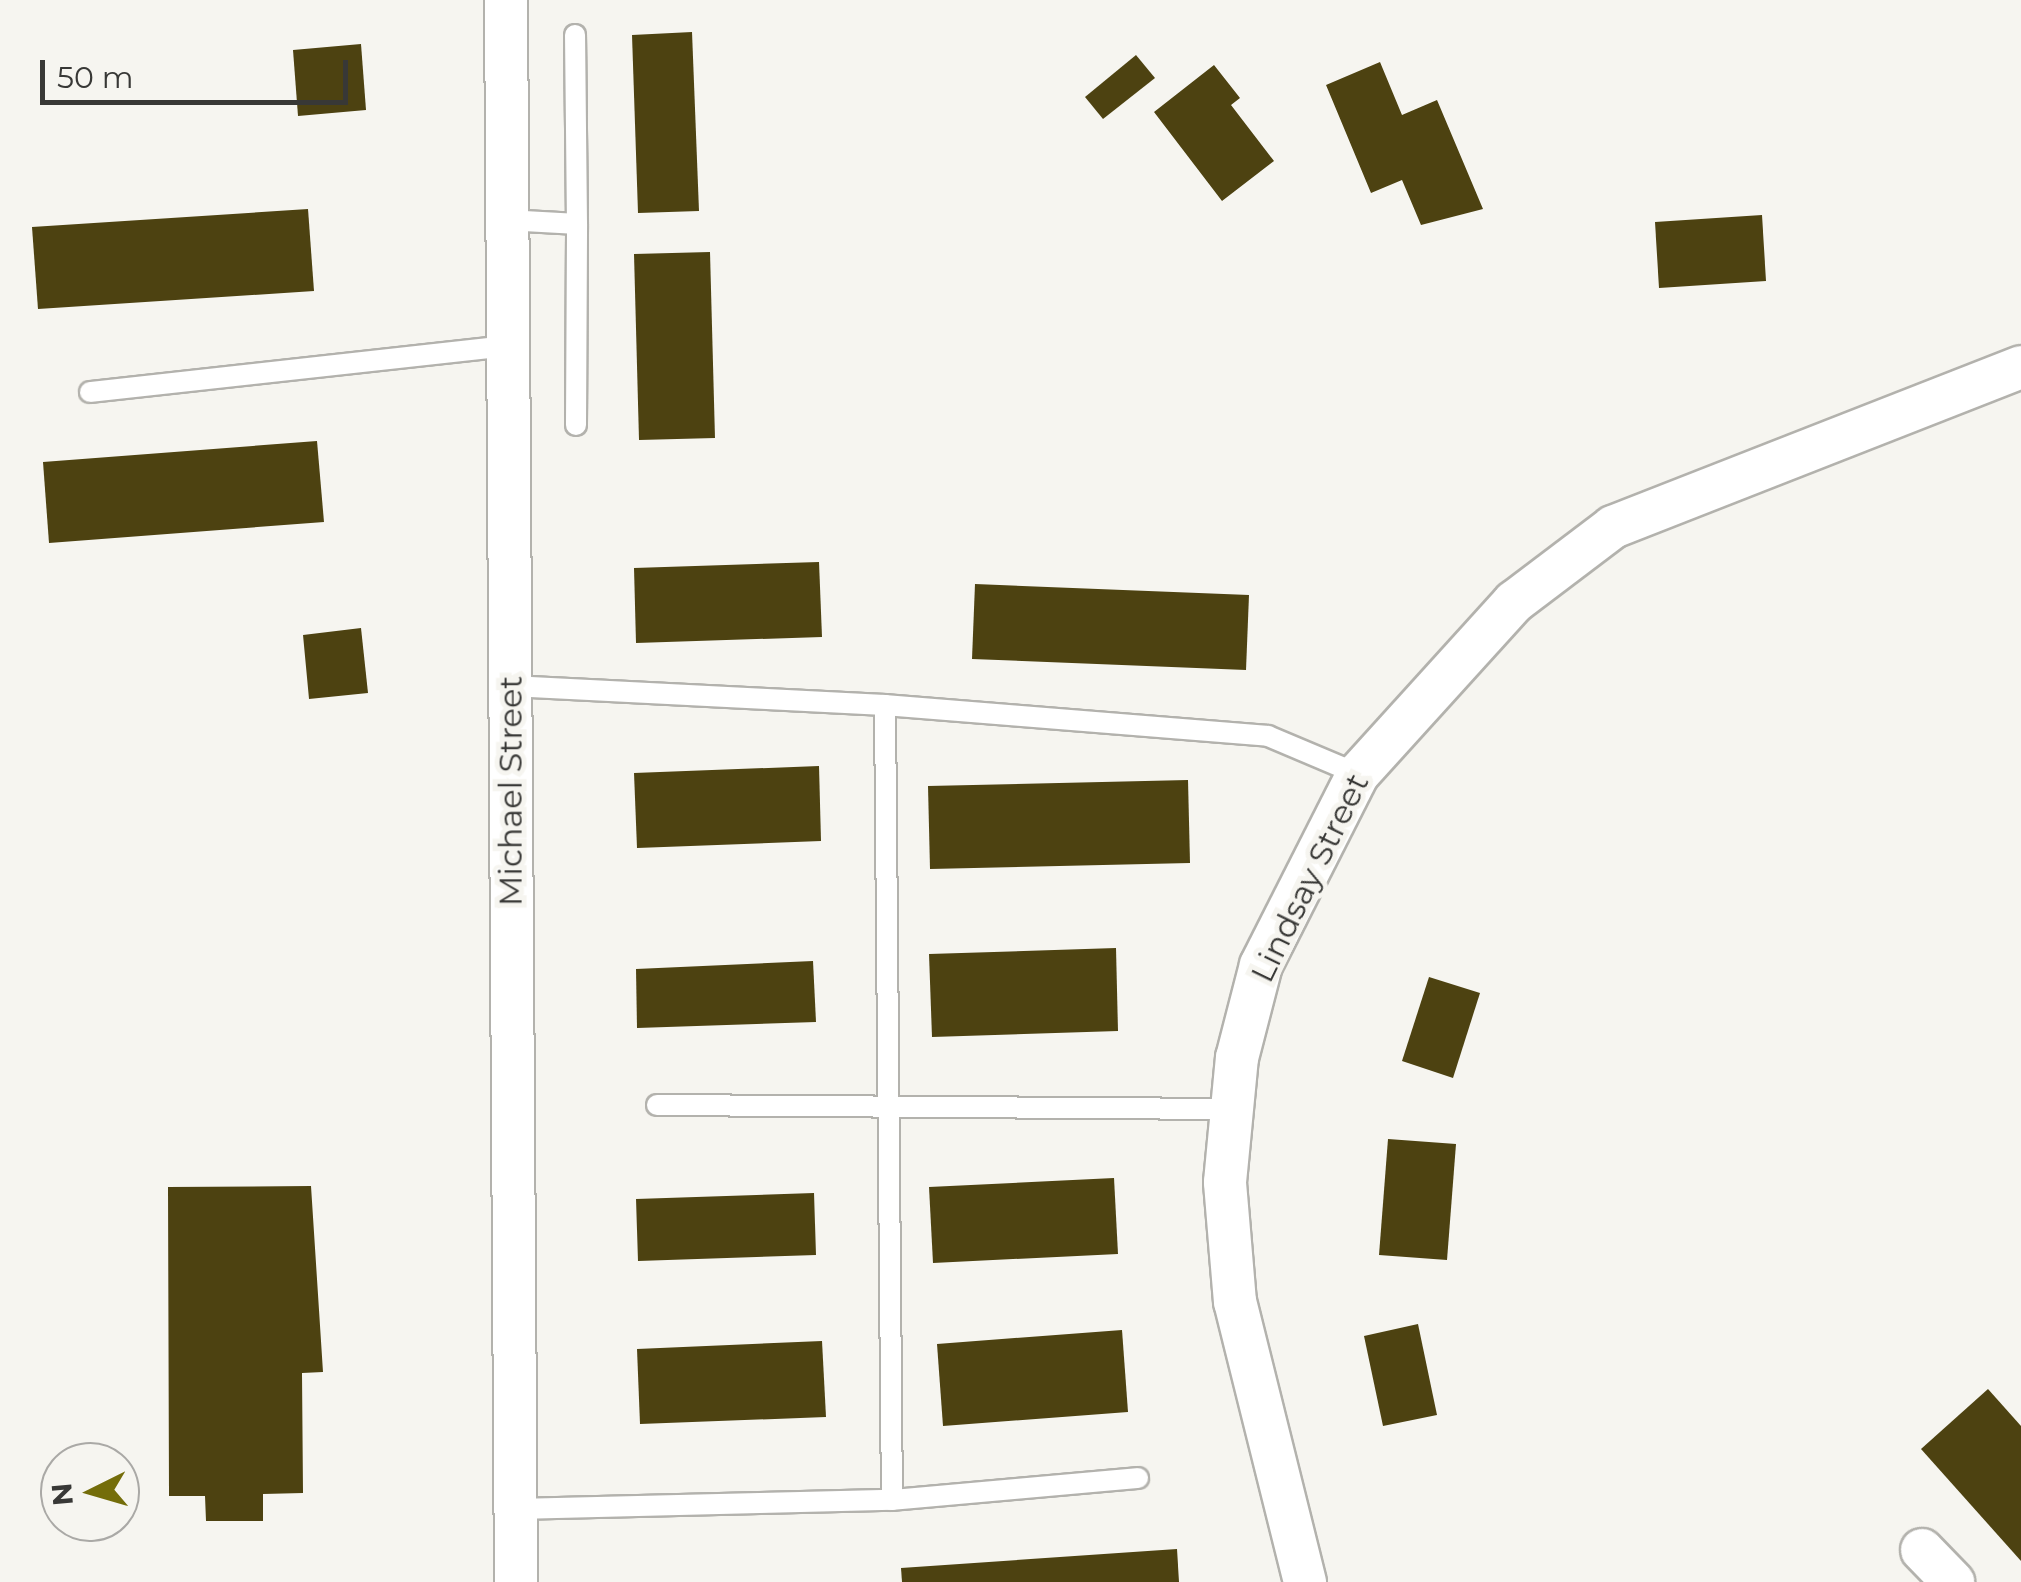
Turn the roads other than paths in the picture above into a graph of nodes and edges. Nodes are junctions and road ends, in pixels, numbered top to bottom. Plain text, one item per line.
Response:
1 (506, 0) edge
2 (575, 35) dead end
3 (507, 220) junction
4 (577, 224) junction
5 (508, 346) junction
6 (2021, 366) edge
7 (90, 392) dead end
8 (576, 425) dead end
9 (510, 686) junction
10 (886, 705) junction
11 (1358, 774) junction
12 (887, 1103) junction
13 (657, 1104) dead end
14 (1232, 1109) junction
15 (1138, 1478) dead end
16 (892, 1500) junction
17 (516, 1509) junction
18 (1922, 1550) dead end
19 (516, 1582) edge
20 (1306, 1582) edge
21 (1953, 1582) edge

1 - 3 street, Michael Street
2 - 4 lane
3 - 4 lane
3 - 5 street, Michael Street
4 - 8 lane
5 - 7 lane
5 - 9 street, Michael Street
6 - 11 street, Lindsay Street
9 - 10 lane
9 - 17 street, Michael Street
10 - 11 lane
10 - 12 lane
11 - 14 street, Lindsay Street
12 - 13 lane
12 - 14 lane
12 - 16 lane
14 - 20 street, Lindsay Street
15 - 16 lane
16 - 17 lane
17 - 19 street, Michael Street
18 - 21 street

